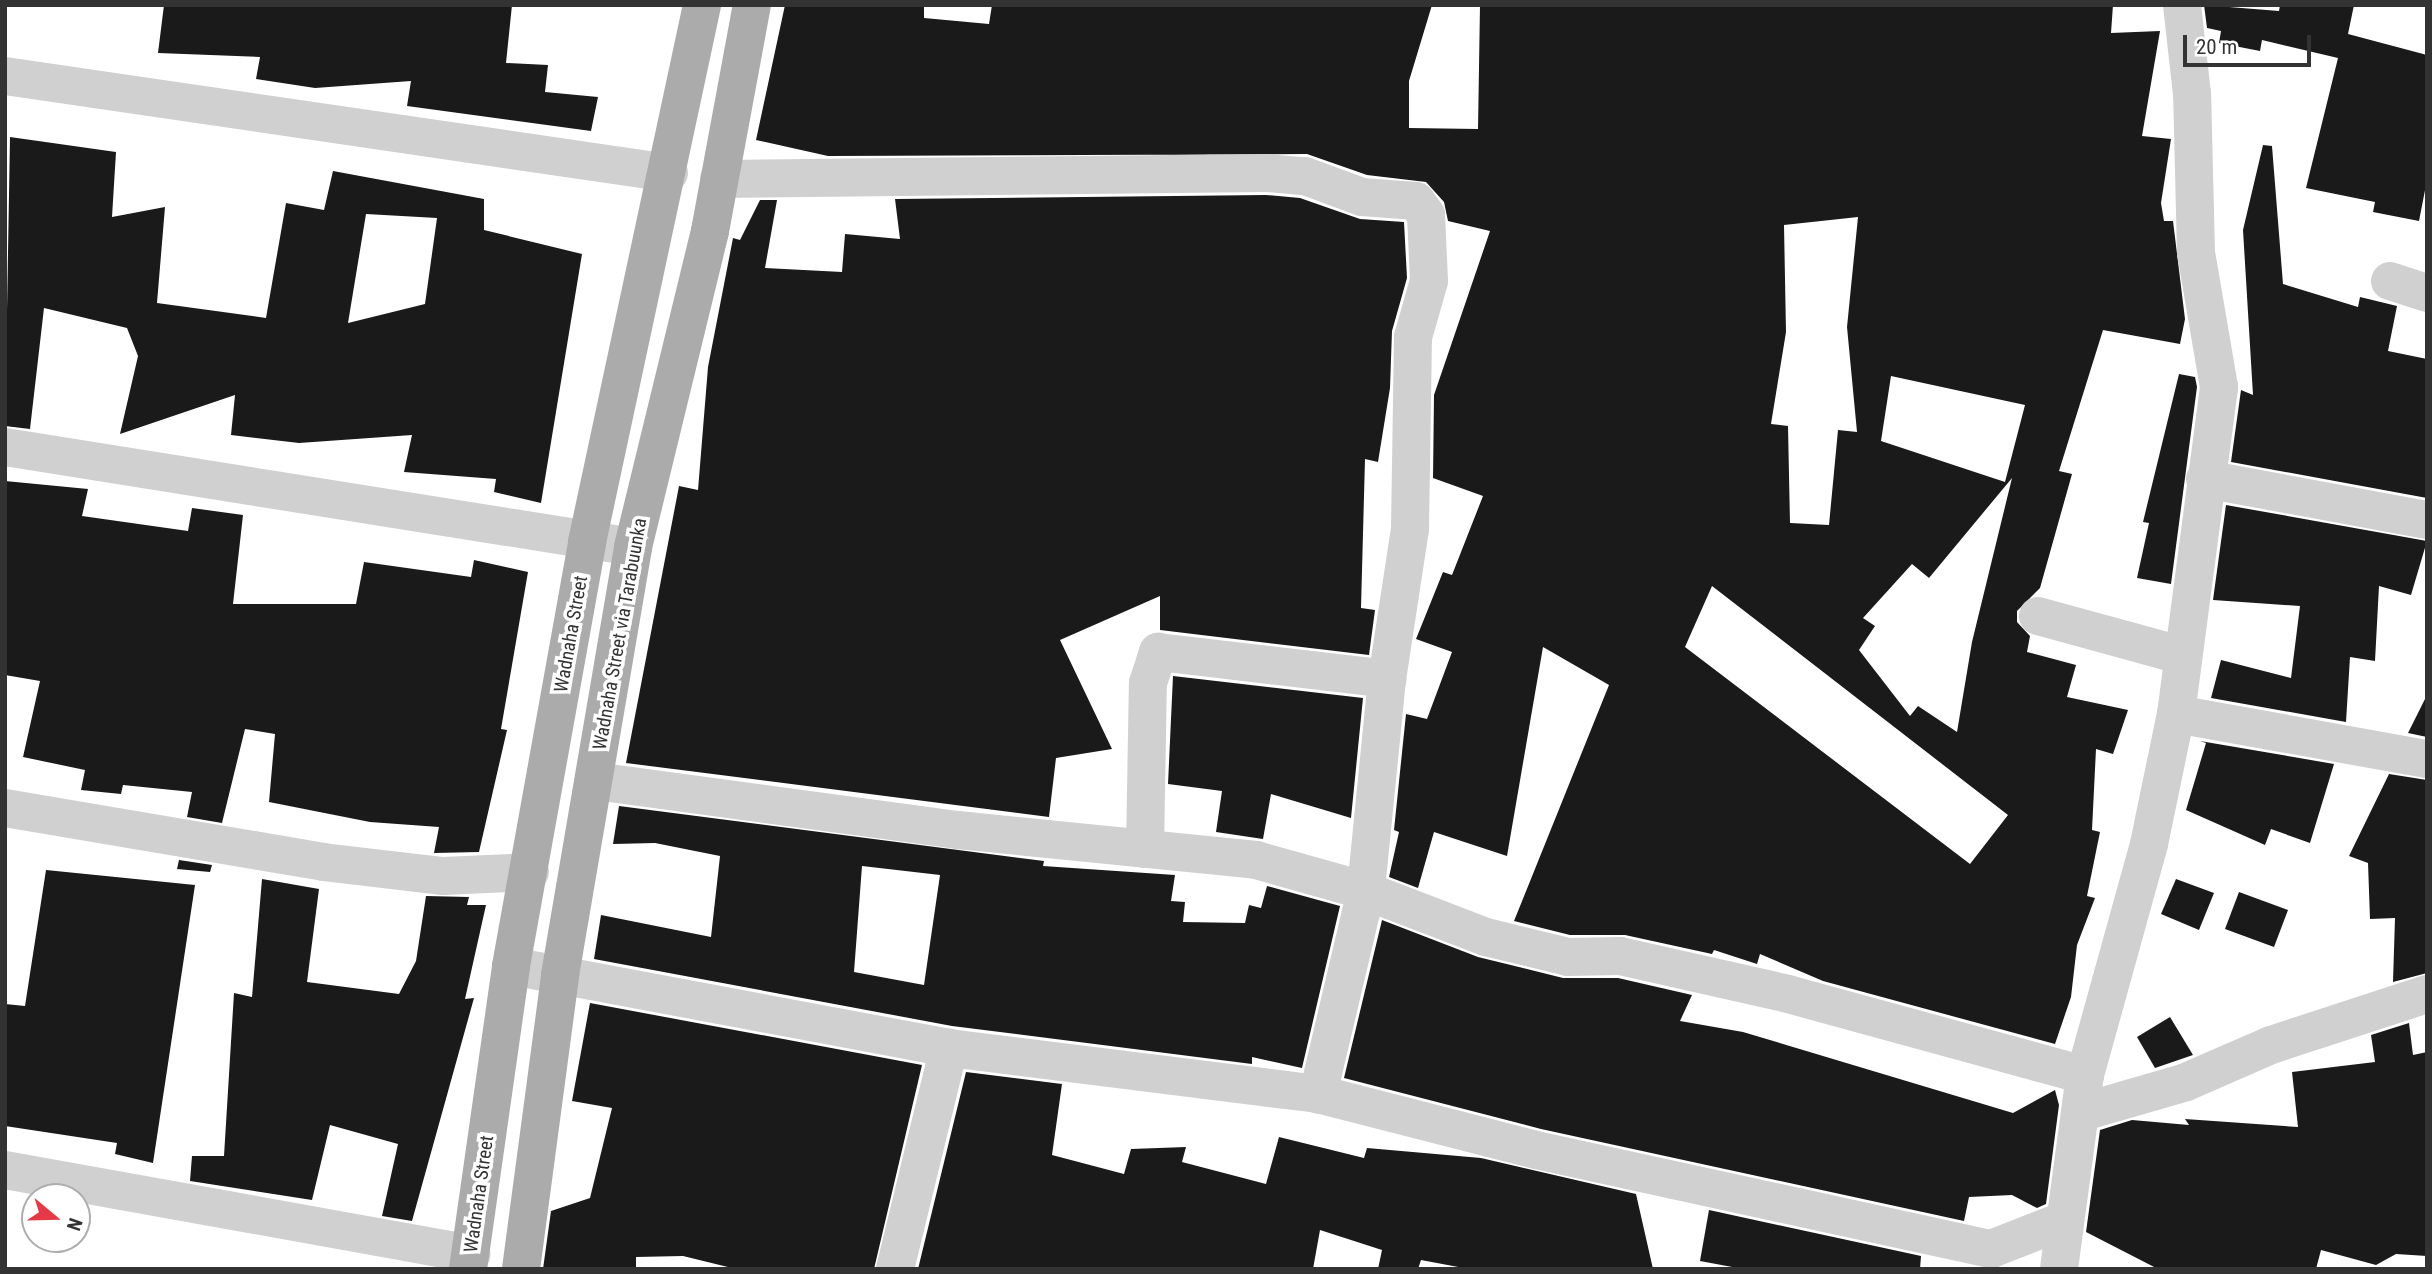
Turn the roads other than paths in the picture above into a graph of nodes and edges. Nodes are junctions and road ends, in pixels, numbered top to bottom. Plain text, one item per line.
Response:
1 (702, 5) edge
2 (752, 5) edge
3 (2182, 5) edge
4 (5, 76) edge
5 (669, 173) junction
6 (719, 179) junction
7 (2390, 281) dead end
8 (2427, 293) edge
9 (5, 447) edge
10 (2205, 480) junction
11 (2427, 520) edge
12 (587, 541) junction
13 (633, 548) junction
14 (2038, 616) dead end
15 (2181, 655) junction
16 (1387, 679) junction
17 (2176, 714) junction
18 (2427, 759) edge
19 (595, 781) junction
20 (5, 808) edge
21 (1145, 849) junction
22 (530, 872) junction
23 (1366, 891) junction
24 (511, 966) junction
25 (560, 975) junction
26 (2427, 994) edge
27 (949, 1048) junction
28 (2084, 1093) junction
29 (1318, 1094) junction
30 (5, 1170) edge
31 (2063, 1221) junction
32 (469, 1261) edge
33 (521, 1269) edge
34 (895, 1269) edge
35 (2059, 1269) edge

1 - 5 main road, Wadnaha Street
2 - 6 main road, Wadnaha Street via Tarabuunka
3 - 10 street
4 - 5 street
5 - 12 main road, Wadnaha Street
6 - 13 main road, Wadnaha Street via Tarabuunka
6 - 16 street
7 - 8 street
9 - 12 street
10 - 11 street
10 - 15 street
12 - 13 street
12 - 22 main road, Wadnaha Street
13 - 19 main road, Wadnaha Street via Tarabuunka
14 - 15 street
15 - 17 street
16 - 21 street
16 - 23 street
17 - 18 street
17 - 28 street
19 - 21 street
19 - 25 main road, Wadnaha Street via Tarabuunka
20 - 22 street
21 - 23 street
22 - 24 main road, Wadnaha Street
23 - 28 street
23 - 29 street
24 - 25 street
24 - 32 main road, Wadnaha Street
25 - 27 street
25 - 33 main road, Wadnaha Street via Tarabuunka
26 - 28 street
27 - 29 street
27 - 34 street
28 - 31 street
29 - 31 street
30 - 32 street
31 - 35 street

